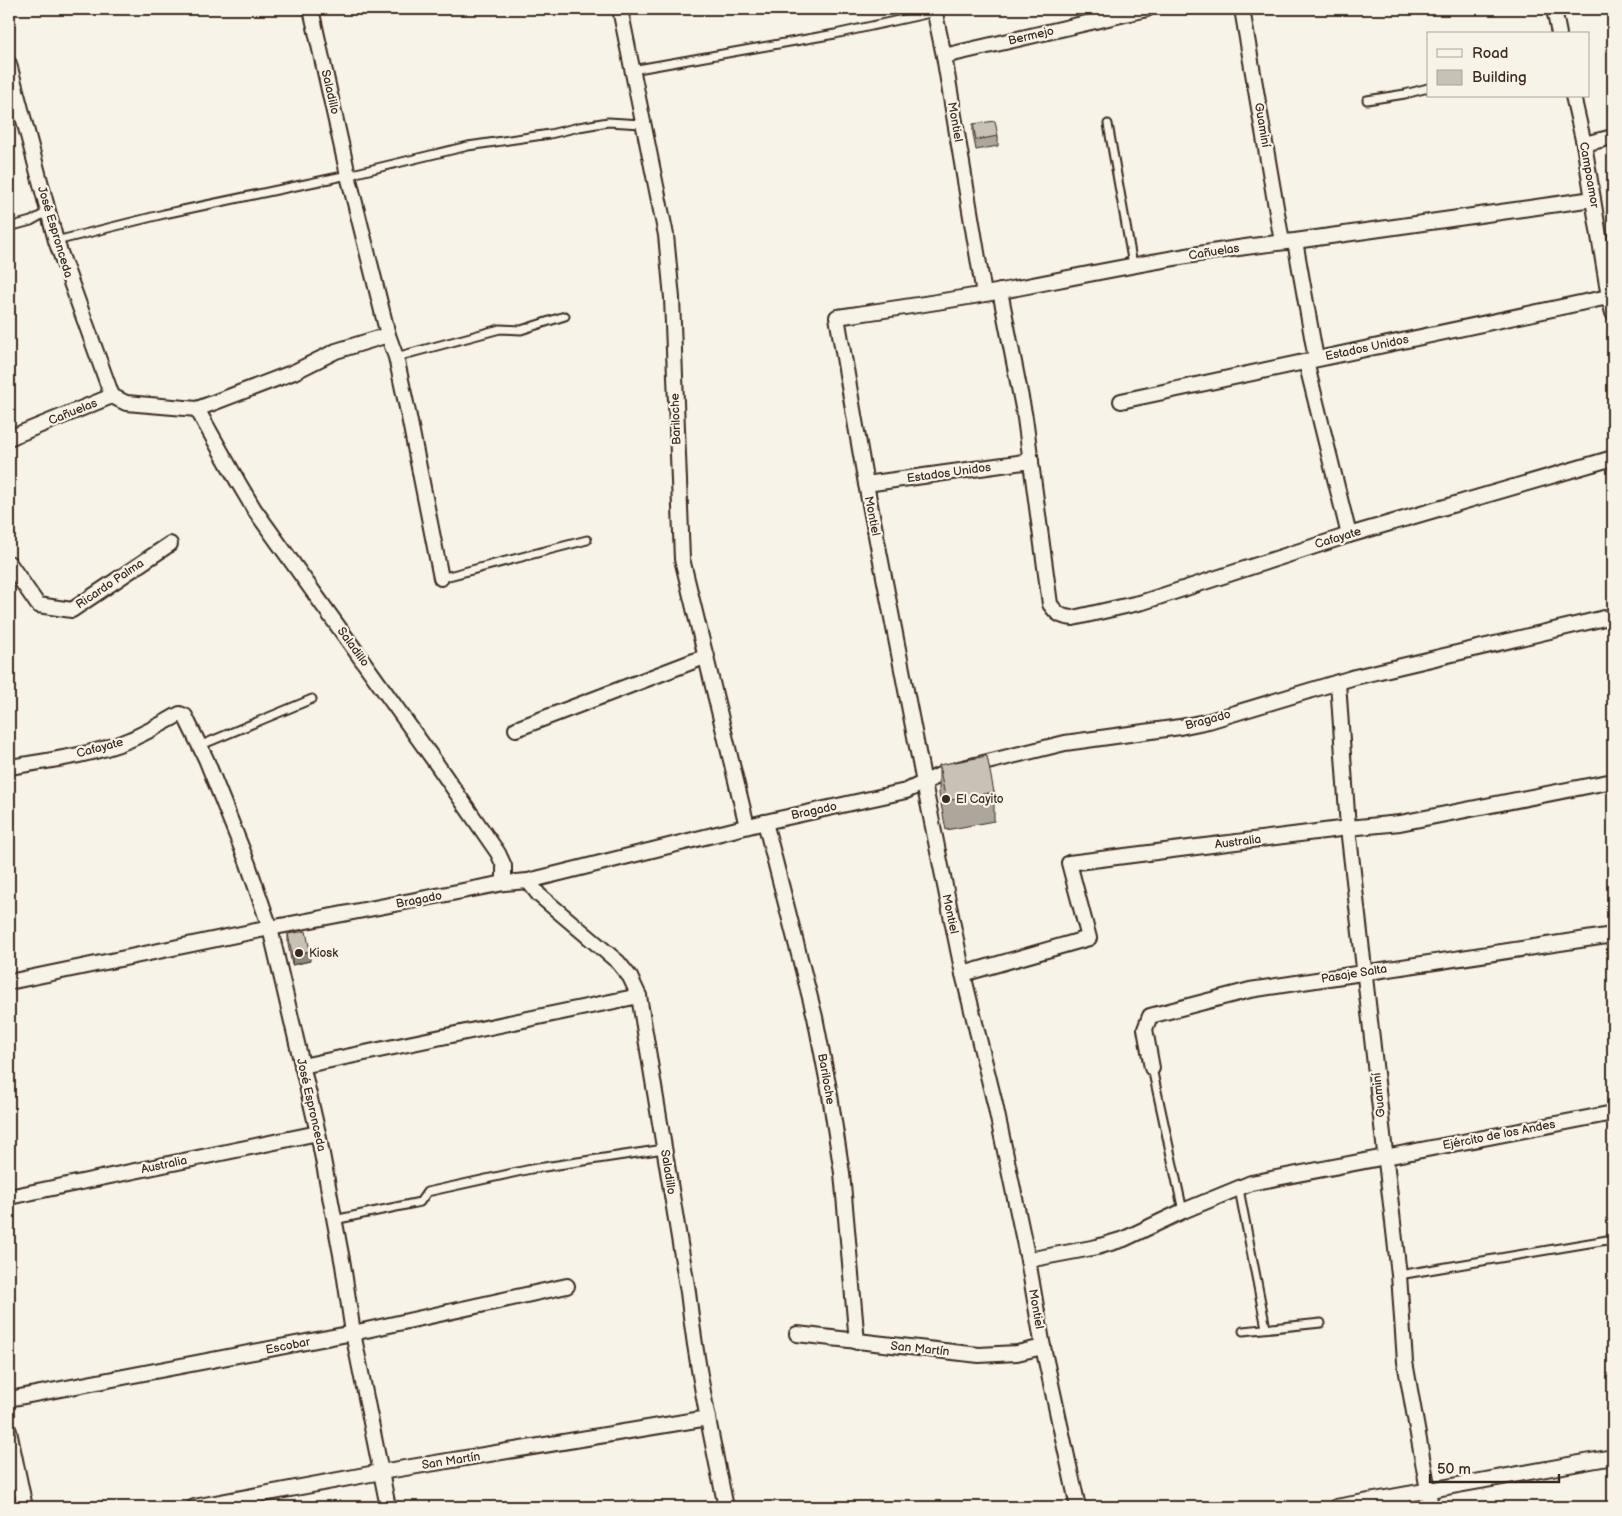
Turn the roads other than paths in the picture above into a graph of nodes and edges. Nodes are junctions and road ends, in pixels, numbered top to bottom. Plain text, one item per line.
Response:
1 (311, 9) edge
2 (620, 9) edge
3 (1148, 9) edge
4 (1242, 9) edge
5 (1554, 9) edge
6 (934, 11) edge
7 (1559, 32) edge
8 (944, 56) junction
9 (9, 64) edge
10 (632, 70) junction
11 (1427, 88) edge
12 (1573, 98) edge
13 (1368, 100) dead end
14 (642, 124) junction
15 (1108, 124) dead end
16 (1613, 137) edge
17 (1584, 144) junction
18 (348, 175) junction
19 (1593, 199) junction
20 (47, 212) junction
21 (9, 227) edge
22 (56, 240) junction
23 (1289, 241) junction
24 (1133, 265) junction
25 (1000, 291) junction
26 (984, 294) junction
27 (1611, 297) edge
28 (1613, 313) edge
29 (565, 316) dead end
30 (837, 317) joint
31 (388, 335) junction
32 (396, 357) junction
33 (1311, 361) junction
34 (112, 396) junction
35 (1121, 401) dead end
36 (197, 409) junction
37 (9, 438) edge
38 (1613, 458) edge
39 (1031, 462) junction
40 (866, 484) junction
41 (1349, 534) junction
42 (587, 540) dead end
43 (170, 544) dead end
44 (9, 563) edge
45 (441, 578) joint
46 (1613, 616) edge
47 (707, 656) junction
48 (1338, 682) junction
49 (312, 699) dead end
50 (185, 716) joint
51 (516, 729) dead end
52 (199, 746) junction
53 (9, 768) edge
54 (1613, 781) edge
55 (924, 783) junction
56 (765, 822) junction
57 (747, 826) junction
58 (1348, 828) junction
59 (528, 881) junction
60 (504, 883) junction
61 (270, 928) junction
62 (1613, 935) edge
63 (1365, 972) junction
64 (963, 974) junction
65 (9, 982) edge
66 (639, 996) junction
67 (302, 1066) junction
68 (1152, 1068) joint
69 (1613, 1113) edge
70 (318, 1133) junction
71 (664, 1149) junction
72 (1386, 1158) junction
73 (1239, 1189) junction
74 (9, 1197) edge
75 (1183, 1211) junction
76 (334, 1220) junction
77 (1613, 1239) edge
78 (1028, 1260) junction
79 (1399, 1275) junction
80 (567, 1286) dead end
81 (1321, 1323) dead end
82 (1266, 1328) junction
83 (1243, 1331) dead end
84 (353, 1333) junction
85 (798, 1334) dead end
86 (857, 1342) junction
87 (1042, 1347) junction
88 (9, 1399) edge
89 (708, 1418) junction
90 (9, 1431) edge
91 (1613, 1457) edge
92 (382, 1472) junction
93 (1428, 1490) junction
94 (25, 1507) edge
95 (194, 1507) edge
96 (388, 1507) edge
97 (726, 1507) edge
98 (1078, 1507) edge
99 (1336, 1507) edge
100 (1431, 1507) edge

1 - 18 street, Saladillo
2 - 10 street, Bariloche
3 - 8 street, Bermejo
4 - 23 street, Guaminí
5 - 7 street
6 - 8 street, Montiel
6 - 10 lane
8 - 26 street, Montiel
9 - 20 street, José Espronceda
10 - 14 street, Bariloche
11 - 13 lane
12 - 17 street, Campoamor
14 - 18 lane
14 - 47 street, Bariloche
15 - 24 lane
16 - 17 street
17 - 19 street, Campoamor
18 - 22 lane
18 - 31 street, Saladillo
19 - 23 street, Cañuelas
19 - 27 street, Campoamor
20 - 21 lane
20 - 22 street, José Espronceda
22 - 34 street, José Espronceda
23 - 24 street, Cañuelas
23 - 33 street, Guaminí
24 - 25 street, Cañuelas
25 - 26 street, Cañuelas
25 - 39 street
26 - 30 street, Cañuelas
27 - 28 street, Campoamor
27 - 33 street, Estados Unidos
29 - 32 lane
30 - 40 street, Montiel
31 - 32 street, Saladillo
31 - 36 street
32 - 45 street, Saladillo
33 - 35 street, Estados Unidos
33 - 41 street, Guaminí
34 - 36 street, Cañuelas
34 - 37 street, Cañuelas
36 - 60 street, Saladillo
38 - 41 street, Cafayate
39 - 40 street, Estados Unidos
39 - 41 street, Cafayate
40 - 55 street, Montiel
42 - 45 lane
43 - 44 street, Ricardo Palma
46 - 48 street, Bragado
47 - 51 street
47 - 57 street, Bariloche
48 - 55 street, Bragado
48 - 58 street, Guaminí
49 - 52 lane
50 - 52 street, José Espronceda
50 - 53 street, Cafayate
52 - 61 street, José Espronceda
54 - 58 street, Australia
55 - 56 street, Bragado
55 - 64 street, Montiel
56 - 57 street, Bragado
56 - 86 street, Bariloche
57 - 59 street, Bragado
58 - 63 street, Guaminí
58 - 64 street, Australia
59 - 60 street, Bragado
59 - 66 street, Saladillo
60 - 61 street, Bragado
61 - 65 street, Bragado
61 - 67 street, José Espronceda
62 - 63 street, Pasaje Salta
63 - 68 street, Pasaje Salta
63 - 72 street, Guaminí
64 - 78 street, Montiel
66 - 67 street
66 - 71 street, Saladillo
67 - 70 street, José Espronceda
68 - 75 lane
69 - 72 street, Ejército de los Andes
70 - 74 street, Australia
70 - 76 street, José Espronceda
71 - 76 lane
71 - 89 street, Saladillo
72 - 73 street, Ejército de los Andes
72 - 79 street, Guaminí
73 - 75 street, Ejército de los Andes
73 - 82 lane
75 - 78 street, Ejército de los Andes
76 - 84 street, José Espronceda
77 - 79 lane
78 - 87 street, Montiel
79 - 93 street, Guaminí
80 - 84 street, Escobar
81 - 82 lane
82 - 83 lane
84 - 88 street, Escobar
84 - 92 street, José Espronceda
85 - 86 street, San Martín
86 - 87 street, San Martín
87 - 98 street, Montiel
89 - 92 street, San Martín
89 - 97 street, Saladillo
90 - 94 street
91 - 93 street
92 - 95 street, San Martín
92 - 96 street, José Espronceda
93 - 99 street
93 - 100 street, Guaminí

